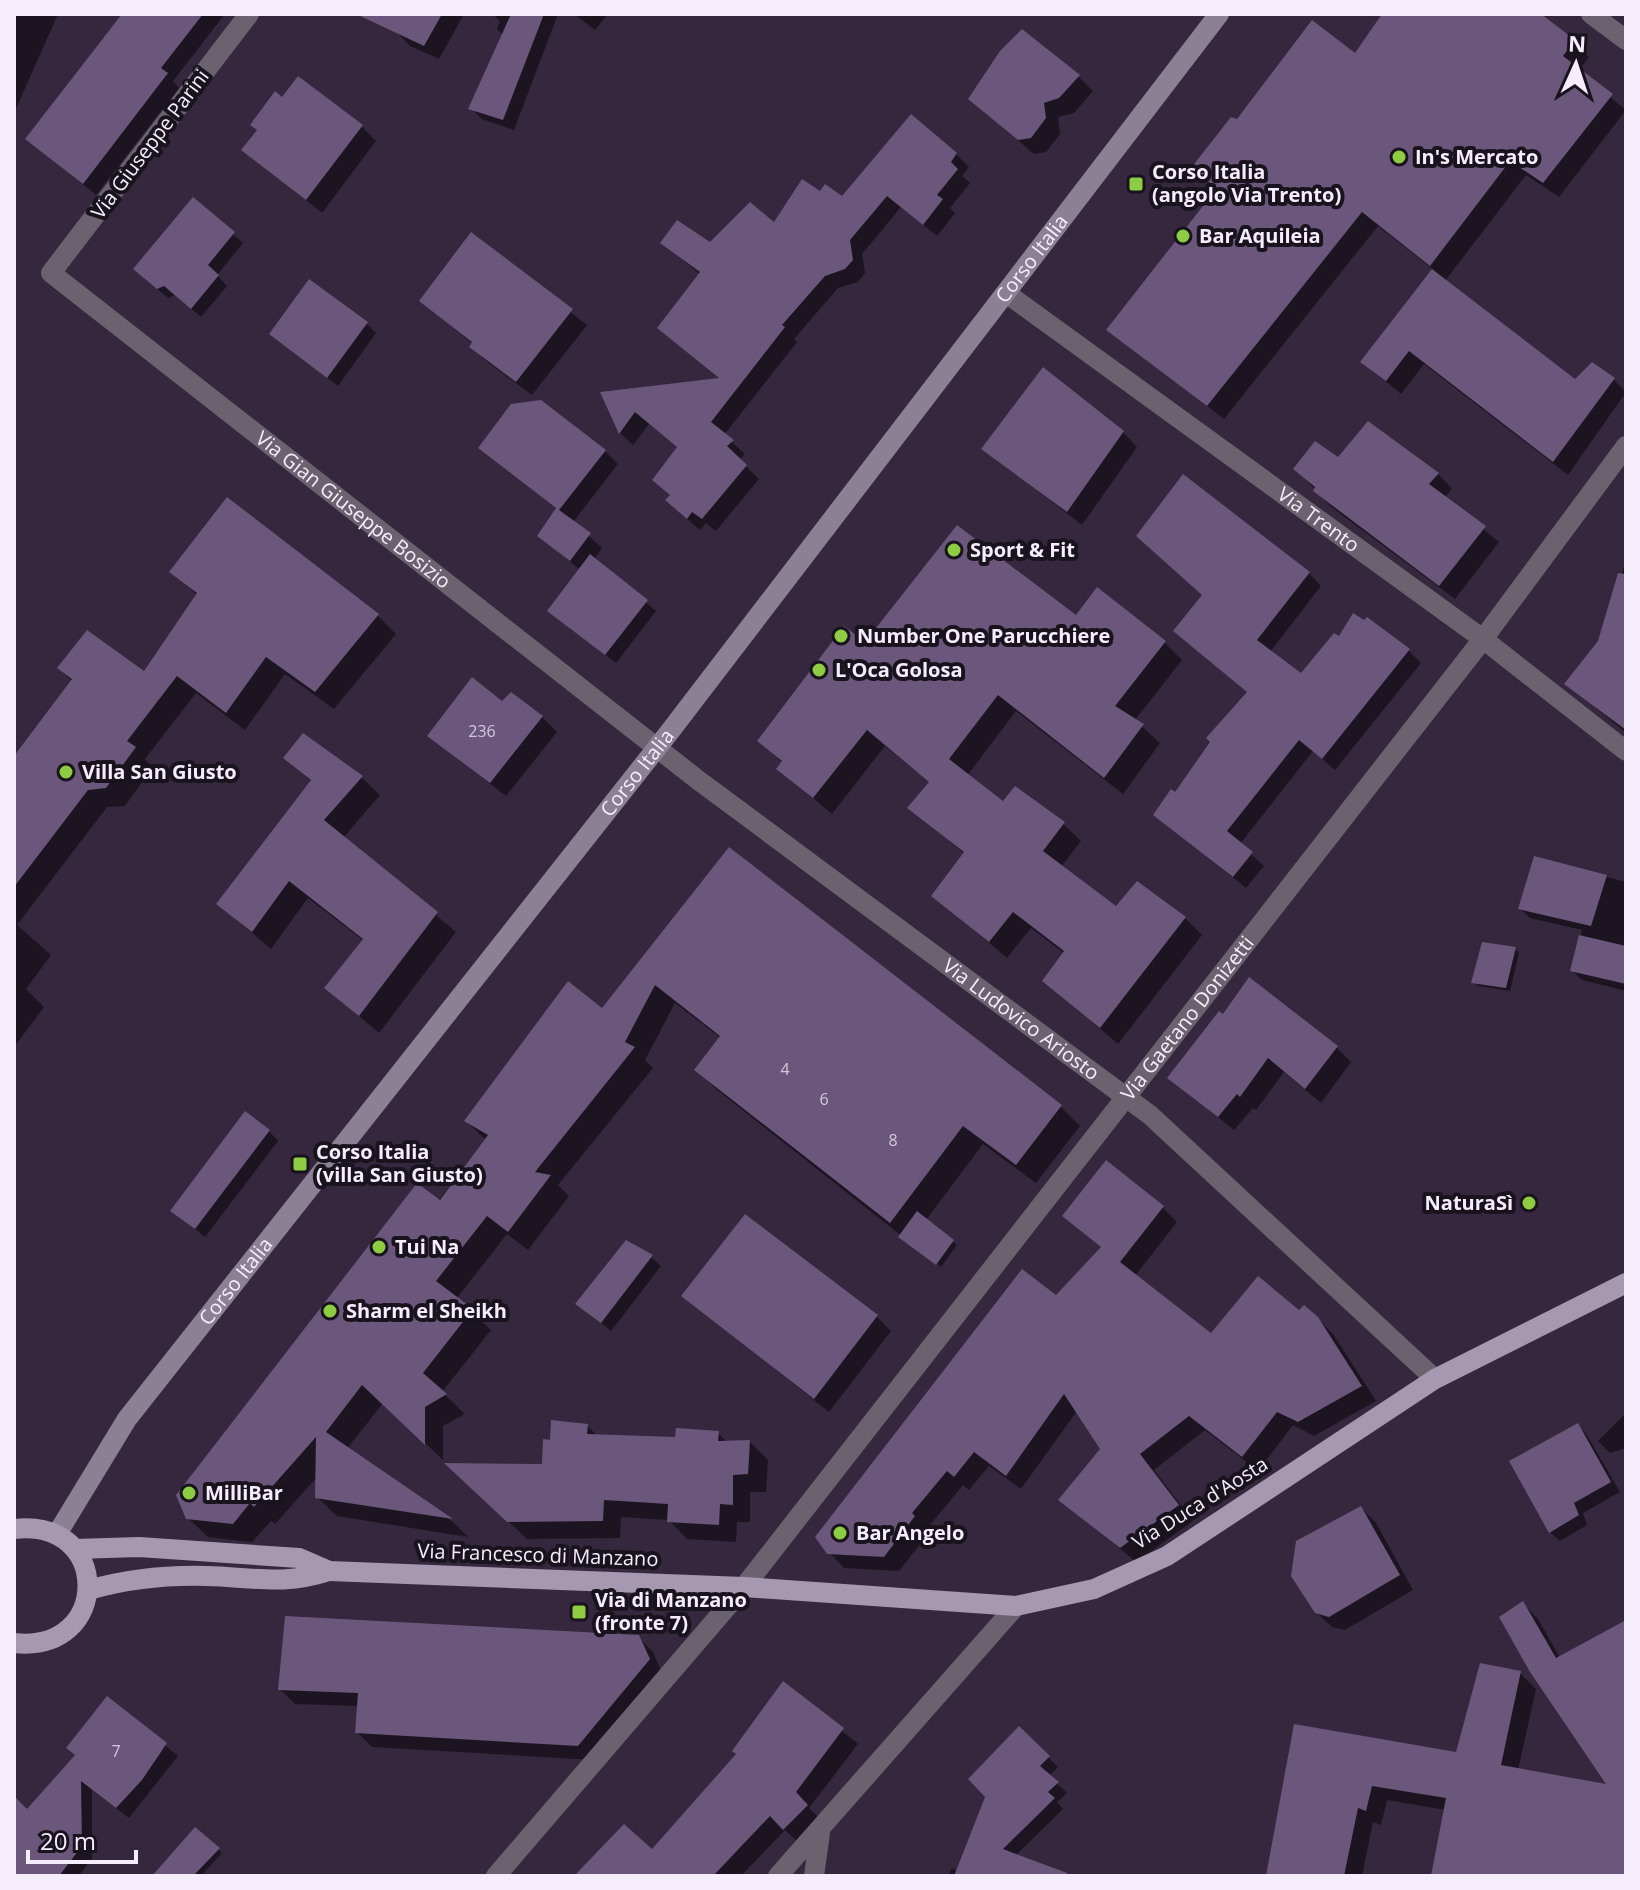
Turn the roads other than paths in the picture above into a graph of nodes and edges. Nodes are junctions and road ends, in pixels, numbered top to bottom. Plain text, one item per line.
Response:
1 (249, 14) edge
2 (1219, 14) edge
3 (1591, 14) edge
4 (1626, 40) edge
5 (51, 273) joint
6 (1006, 293) junction
7 (1626, 446) edge
8 (1483, 639) junction
9 (658, 746) junction
10 (1626, 751) edge
11 (1127, 1098) junction
12 (1626, 1283) edge
13 (1435, 1379) junction
14 (14, 1529) edge
15 (57, 1534) junction
16 (75, 1549) junction
17 (329, 1571) junction
18 (744, 1587) junction
19 (89, 1590) junction
20 (1016, 1606) junction
21 (14, 1643) edge
22 (820, 1833) junction
23 (496, 1876) edge
24 (778, 1876) edge
25 (814, 1876) edge

1 - 5 street, Via Giuseppe Parini
2 - 6 main road, Corso Italia
3 - 4 street
5 - 9 street, Via Gian Giuseppe Bosizio
6 - 8 street, Via Trento
6 - 9 main road, Corso Italia
7 - 8 street, Via Gaetano Donizetti
8 - 10 street, Via Trento
8 - 11 street, Via Gaetano Donizetti
9 - 11 street, Via Ludovico Ariosto
9 - 15 main road, Corso Italia
11 - 13 street, Via Ludovico Ariosto
11 - 18 street, Via Gaetano Donizetti
12 - 13 main road, Via Duca d'Aosta
13 - 20 main road, Via Duca d'Aosta
14 - 15 main road
15 - 16 main road
16 - 17 main road
16 - 19 main road
17 - 18 main road, Via Francesco di Manzano
17 - 19 main road
18 - 20 main road, Via Francesco di Manzano
18 - 23 street
19 - 21 main road
20 - 22 street
22 - 24 street
22 - 25 street

